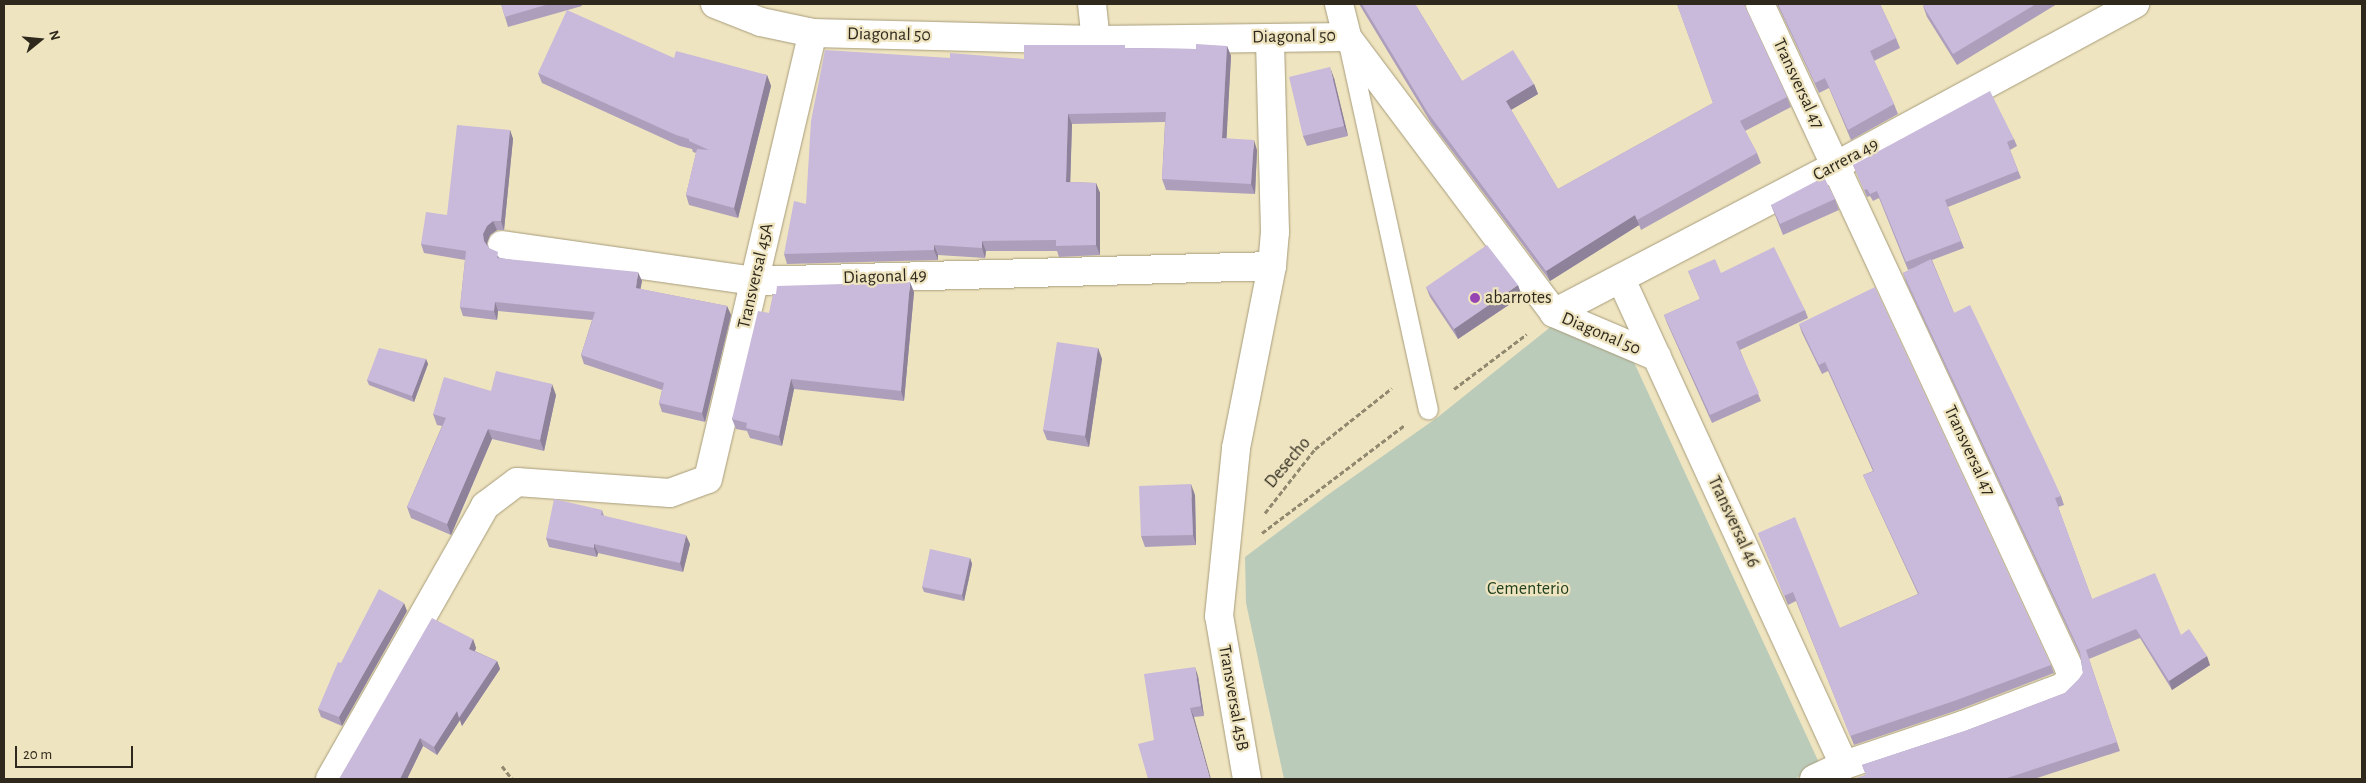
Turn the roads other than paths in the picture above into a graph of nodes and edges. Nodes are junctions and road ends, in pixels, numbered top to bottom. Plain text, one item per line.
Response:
1 (715, 4) edge
2 (1092, 4) edge
3 (1340, 4) edge
4 (1760, 4) edge
5 (2135, 4) edge
6 (813, 33) junction
7 (1346, 37) junction
8 (1270, 38) junction
9 (1096, 40) junction
10 (1837, 165) junction
11 (502, 245) dead end
12 (1272, 266) junction
13 (1621, 279) junction
14 (755, 281) junction
15 (1554, 314) junction
16 (1657, 358) junction
17 (1428, 409) road end
18 (1844, 765) junction
19 (330, 779) edge
20 (1247, 779) edge
21 (1814, 779) edge

1 - 6 street, Diagonal 50
2 - 9 street
3 - 7 street
4 - 10 street, Transversal 47
5 - 10 street, Carrera 49
6 - 9 street, Diagonal 50
6 - 14 street, Transversal 45A
7 - 8 street, Diagonal 50
7 - 15 street, Diagonal 50
7 - 17 lane
8 - 9 street, Diagonal 50
8 - 12 street, Transversal 45B
10 - 13 street, Carrera 49
10 - 18 street, Transversal 47
11 - 14 street, Diagonal 49
12 - 14 street, Diagonal 49
12 - 20 street, Transversal 45B
13 - 15 street, Carrera 49
13 - 16 street, Transversal 46
14 - 19 street, Transversal 45A
15 - 16 street, Diagonal 50
16 - 18 street, Transversal 46
18 - 21 street

